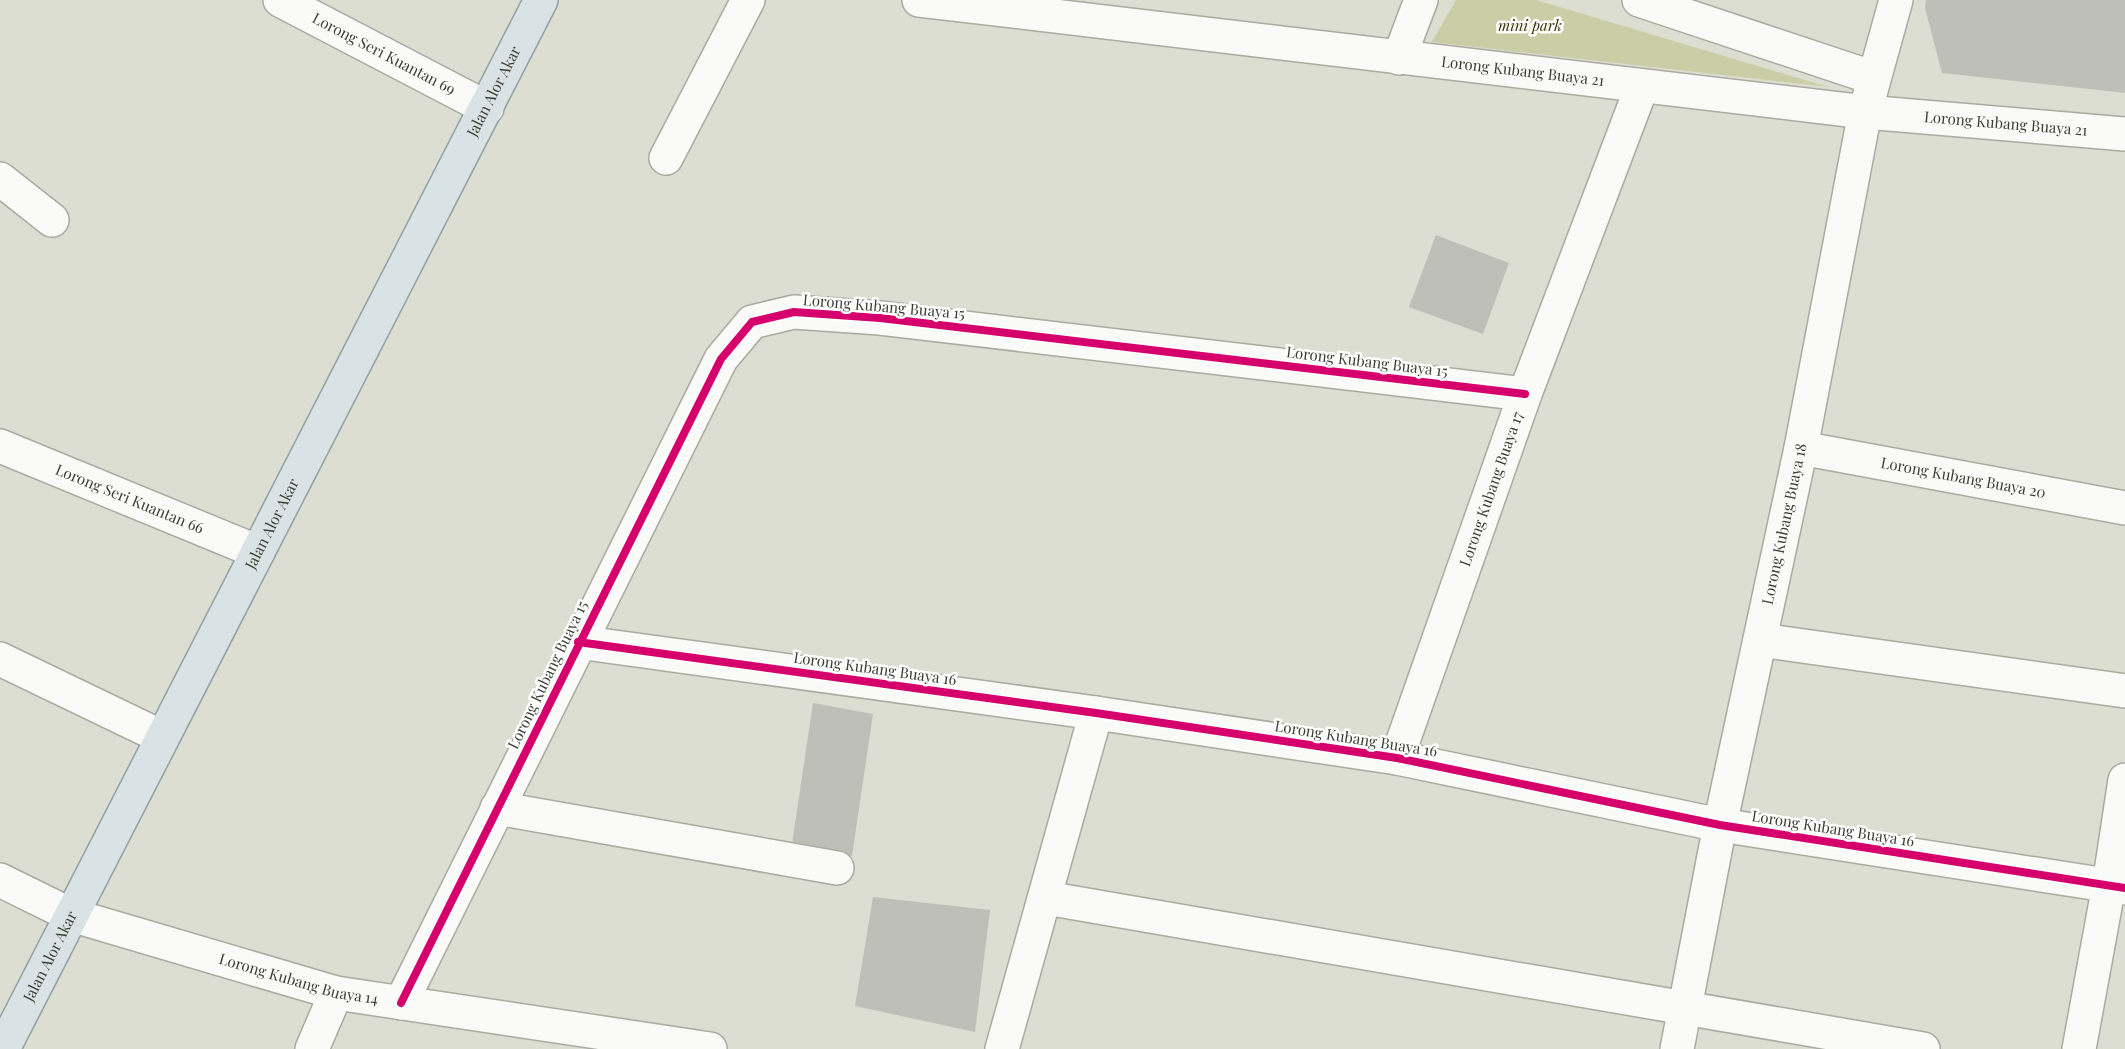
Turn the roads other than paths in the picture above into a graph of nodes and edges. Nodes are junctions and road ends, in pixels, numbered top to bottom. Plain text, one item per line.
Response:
1 (280, 0) edge
2 (541, 0) edge
3 (748, 0) edge
4 (919, 0) edge
5 (1421, 0) edge
6 (1639, 0) edge
7 (1896, 0) edge
8 (1008, 5) edge
9 (1399, 58) junction
10 (1874, 78) junction
11 (1642, 86) junction
12 (487, 108) junction
13 (1865, 112) junction
14 (2125, 134) edge
15 (666, 158) dead end
16 (0, 179) edge
17 (52, 220) dead end
18 (1525, 394) junction
19 (0, 446) edge
20 (1801, 448) junction
21 (2125, 508) edge
22 (258, 552) junction
23 (1760, 640) junction
24 (579, 642) junction
25 (0, 659) edge
26 (2125, 691) edge
27 (1096, 713) junction
28 (162, 737) junction
29 (1397, 758) junction
30 (2125, 780) edge
31 (497, 808) junction
32 (1720, 825) junction
33 (837, 868) dead end
34 (0, 880) edge
35 (2117, 886) edge
36 (1046, 898) junction
37 (71, 915) junction
38 (336, 993) junction
39 (402, 1003) junction
40 (1687, 1008) junction
41 (3, 1049) edge
42 (312, 1049) edge
43 (710, 1049) edge
44 (1002, 1049) edge
45 (1677, 1049) edge
46 (1923, 1049) edge
47 (2079, 1049) edge

1 - 12 street, Lorong Seri Kuantan 69
2 - 12 main road, Jalan Alor Akar
3 - 15 street
4 - 8 street, Lorong Kubang Buaya 21
5 - 9 street
6 - 10 street
7 - 10 street, Lorong Kubang Buaya 18
8 - 9 street, Lorong Kubang Buaya 21
9 - 11 street, Lorong Kubang Buaya 21
10 - 13 street, Lorong Kubang Buaya 18
11 - 13 street, Lorong Kubang Buaya 21
11 - 18 street, Lorong Kubang Buaya 17
12 - 22 main road, Jalan Alor Akar
13 - 14 street, Lorong Kubang Buaya 21
13 - 20 street, Lorong Kubang Buaya 18
16 - 17 street
18 - 24 street, Lorong Kubang Buaya 15
18 - 29 street, Lorong Kubang Buaya 17
19 - 22 street, Lorong Seri Kuantan 66
20 - 21 street, Lorong Kubang Buaya 20
20 - 23 street, Lorong Kubang Buaya 18
22 - 28 main road, Jalan Alor Akar
23 - 26 street
23 - 32 street, Lorong Kubang Buaya 18
24 - 27 street, Lorong Kubang Buaya 16
24 - 31 street, Lorong Kubang Buaya 15
25 - 28 street
27 - 29 street, Lorong Kubang Buaya 16
27 - 36 street
28 - 37 main road, Jalan Alor Akar
29 - 32 street, Lorong Kubang Buaya 16
30 - 35 street
31 - 33 street
31 - 39 street, Lorong Kubang Buaya 15
32 - 35 street, Lorong Kubang Buaya 16
32 - 40 street, Lorong Kubang Buaya 18
34 - 37 street, Lorong Kubang Buaya 14
35 - 47 street
36 - 40 street
36 - 44 street
37 - 38 street, Lorong Kubang Buaya 14
37 - 41 main road, Jalan Alor Akar
38 - 39 street, Lorong Kubang Buaya 14
38 - 42 street
39 - 43 street, Lorong Kubang Buaya 14
40 - 45 street, Lorong Kubang Buaya 18
40 - 46 street

